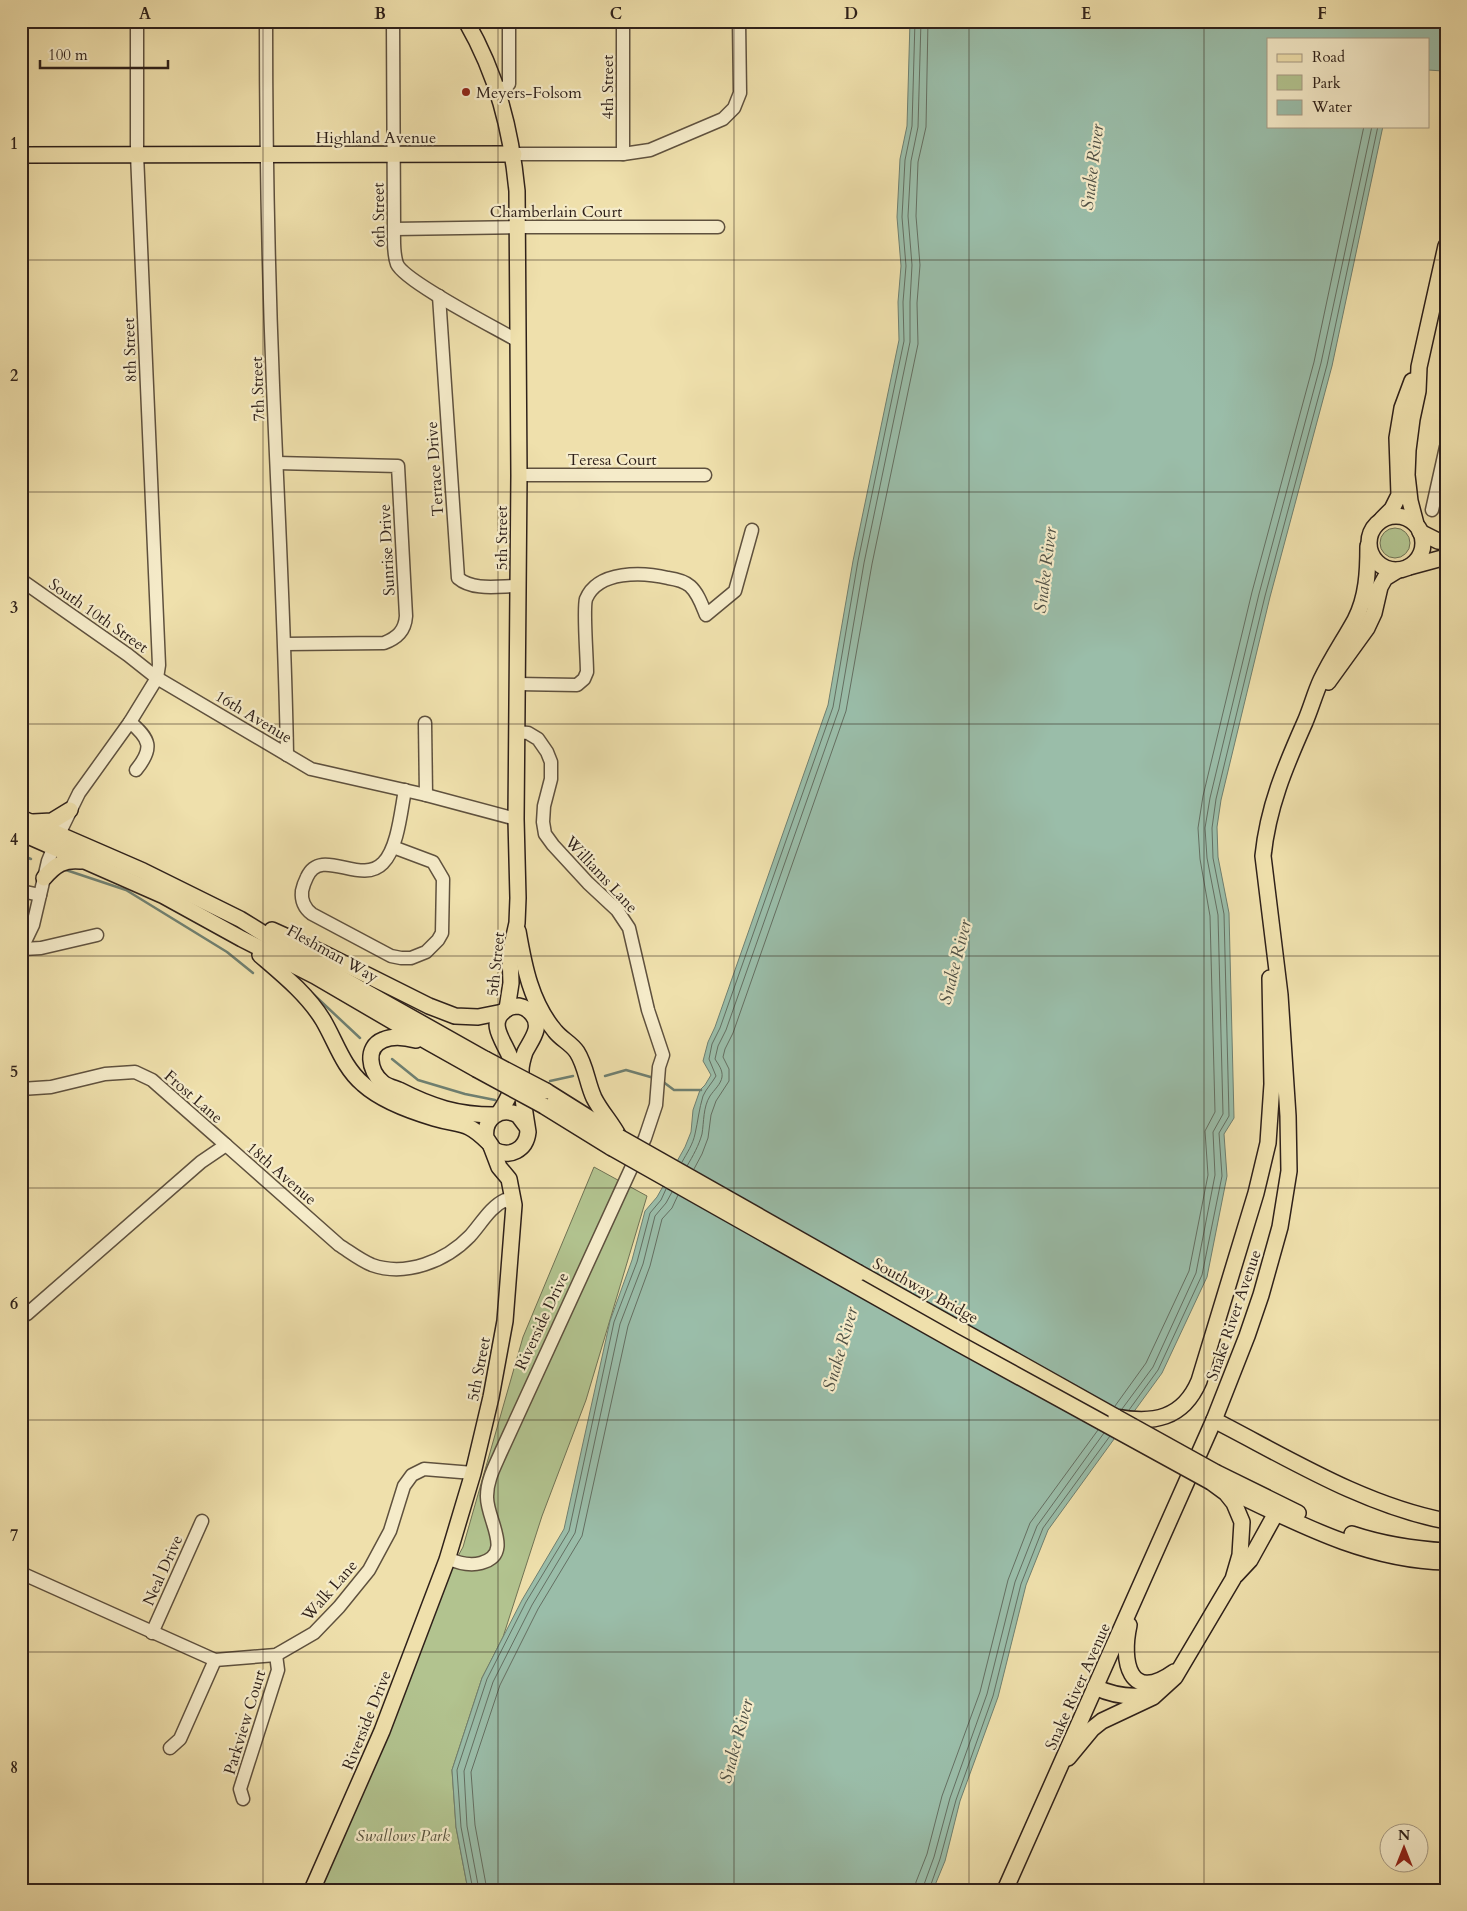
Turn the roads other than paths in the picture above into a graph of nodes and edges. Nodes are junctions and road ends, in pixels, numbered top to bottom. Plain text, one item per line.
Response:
1 (137, 21) edge
2 (266, 21) edge
3 (393, 21) edge
4 (466, 21) edge
5 (510, 21) edge
6 (624, 21) edge
7 (739, 21) edge
8 (499, 93) junction
9 (137, 154) junction
10 (266, 154) junction
11 (514, 154) junction
12 (623, 154) junction
13 (21, 155) edge
14 (393, 155) junction
15 (518, 227) junction
16 (718, 227) dead end
17 (394, 229) junction
18 (1446, 246) edge
19 (439, 296) junction
20 (518, 341) junction
21 (1419, 366) junction
22 (1446, 447) edge
23 (277, 463) junction
24 (519, 475) junction
25 (705, 475) dead end
26 (1432, 510) dead end
27 (1382, 519) junction
28 (1418, 528) junction
29 (752, 530) dead end
30 (1446, 542) edge
31 (1368, 546) junction
32 (1446, 557) edge
33 (1404, 568) junction
34 (21, 580) edge
35 (518, 586) junction
36 (286, 644) junction
37 (157, 678) junction
38 (518, 684) junction
39 (1308, 715) junction
40 (130, 722) junction
41 (425, 723) dead end
42 (517, 732) junction
43 (287, 755) junction
44 (136, 770) dead end
45 (405, 790) junction
46 (426, 795) junction
47 (70, 810) junction
48 (516, 819) junction
49 (24, 824) edge
50 (56, 840) junction
51 (393, 847) junction
52 (88, 862) junction
53 (44, 878) junction
54 (21, 891) edge
55 (40, 896) junction
56 (240, 918) junction
57 (517, 923) junction
58 (1271, 928) junction
59 (97, 935) dead end
60 (242, 939) junction
61 (521, 947) junction
62 (22, 950) edge
63 (505, 1010) junction
64 (533, 1017) junction
65 (428, 1042) junction
66 (663, 1055) joint
67 (481, 1064) junction
68 (587, 1079) junction
69 (21, 1089) edge
70 (497, 1114) junction
71 (527, 1128) junction
72 (616, 1142) junction
73 (489, 1144) junction
74 (226, 1145) junction
75 (518, 1150) junction
76 (509, 1179) junction
77 (514, 1205) junction
78 (21, 1317) edge
79 (1116, 1417) junction
80 (1214, 1420) junction
81 (473, 1473) junction
82 (1214, 1478) junction
83 (1269, 1498) junction
84 (1276, 1513) junction
85 (202, 1521) dead end
86 (1446, 1521) edge
87 (1304, 1528) junction
88 (1263, 1537) junction
89 (1446, 1551) edge
90 (447, 1559) junction
91 (1446, 1562) edge
92 (21, 1574) edge
93 (1233, 1579) junction
94 (1134, 1601) junction
95 (152, 1633) junction
96 (276, 1655) junction
97 (215, 1660) junction
98 (1183, 1665) junction
99 (1095, 1687) junction
100 (1162, 1690) junction
101 (170, 1748) dead end
102 (1061, 1766) junction
103 (243, 1799) dead end
104 (312, 1890) edge
105 (1005, 1890) edge

1 - 9 street, 8th Street
2 - 10 street, 7th Street
3 - 14 street, 6th Street
4 - 8 main road, 5th Street
5 - 8 street
6 - 12 street, 4th Street
7 - 12 street, Highland Avenue
8 - 11 main road, 5th Street
9 - 10 main road, Highland Avenue
9 - 13 main road, Highland Avenue
9 - 37 street, 8th Street
10 - 14 main road, Highland Avenue
10 - 23 street, 7th Street
11 - 12 street, Highland Avenue
11 - 14 main road, Highland Avenue
11 - 15 main road, 5th Street
14 - 17 street, 6th Street
15 - 16 street, Chamberlain Court
15 - 17 street, Chamberlain Court
15 - 20 main road, 5th Street
17 - 19 street, 6th Street
18 - 21 main road
19 - 20 street, 6th Street
19 - 35 street, Terrace Drive
20 - 24 main road, 5th Street
21 - 27 main road
21 - 28 main road
22 - 26 street
23 - 36 street, 7th Street
23 - 36 street, Sunrise Drive
24 - 25 street, Teresa Court
24 - 35 main road, 5th Street
27 - 28 main road
27 - 31 main road
28 - 30 main road
28 - 33 main road
29 - 38 street
31 - 33 main road
31 - 39 main road, Snake River Avenue
32 - 33 main road
33 - 39 main road, Snake River Avenue
34 - 37 street, South 10th Street
35 - 38 main road, 5th Street
36 - 43 street, 7th Street
37 - 40 street
37 - 43 street, 16th Avenue
38 - 42 main road, 5th Street
39 - 58 main road, Snake River Avenue
40 - 44 street
40 - 47 street
41 - 46 street
42 - 48 main road, 5th Street
42 - 66 street, Williams Lane
43 - 45 street, 16th Avenue
45 - 46 street, 16th Avenue
45 - 51 street
46 - 48 street, 16th Avenue
47 - 49 main road
47 - 50 street
48 - 57 main road, 5th Street
49 - 50 main road, Fleshman Way
50 - 52 main road, Fleshman Way
50 - 53 street
50 - 56 main road, Fleshman Way
51 - 51 street
52 - 53 main road
52 - 60 main road, Fleshman Way
53 - 55 street
54 - 55 street
55 - 62 street
56 - 63 main road
56 - 67 main road, Fleshman Way
57 - 61 main road, 5th Street
57 - 63 main road, 5th Street
58 - 79 main road
58 - 80 main road, Snake River Avenue
59 - 62 street
60 - 65 main road, Fleshman Way
60 - 73 main road
61 - 64 main road, 5th Street
61 - 68 main road
63 - 64 main road
63 - 70 main road, 5th Street
64 - 68 main road, 5th Street
64 - 71 main road
65 - 67 main road, Fleshman Way
65 - 70 main road
66 - 90 street, Riverside Drive
67 - 72 main road, Fleshman Way, bridge
68 - 72 main road
69 - 74 street, Frost Lane
70 - 71 main road
70 - 73 main road
71 - 75 main road
72 - 79 main road, Southway Bridge, bridge
72 - 82 main road, Southway Bridge, bridge
73 - 75 main road
73 - 76 main road, 5th Street
74 - 77 street, 18th Avenue
74 - 78 street, 18th Avenue
75 - 76 main road, 5th Street
76 - 77 main road, 5th Street
77 - 81 main road, 5th Street
79 - 82 main road, Southway Bridge, bridge
80 - 86 main road
80 - 94 main road, Snake River Avenue
81 - 90 main road, 5th Street
81 - 96 street, Walk Lane
82 - 83 main road
82 - 84 main road
82 - 93 main road
83 - 84 main road
83 - 89 main road
84 - 87 main road
84 - 88 main road
85 - 95 street, Neal Drive
87 - 88 main road
87 - 91 main road
88 - 93 main road
90 - 104 main road, Riverside Drive
92 - 95 street, Walk Lane
93 - 98 main road
94 - 98 main road
94 - 99 main road, Snake River Avenue
95 - 97 street, Walk Lane
96 - 97 street, Walk Lane
96 - 103 street, Parkview Court
97 - 101 street
98 - 100 main road
99 - 100 main road
99 - 102 main road, Snake River Avenue
100 - 102 main road
102 - 105 main road, Snake River Avenue

